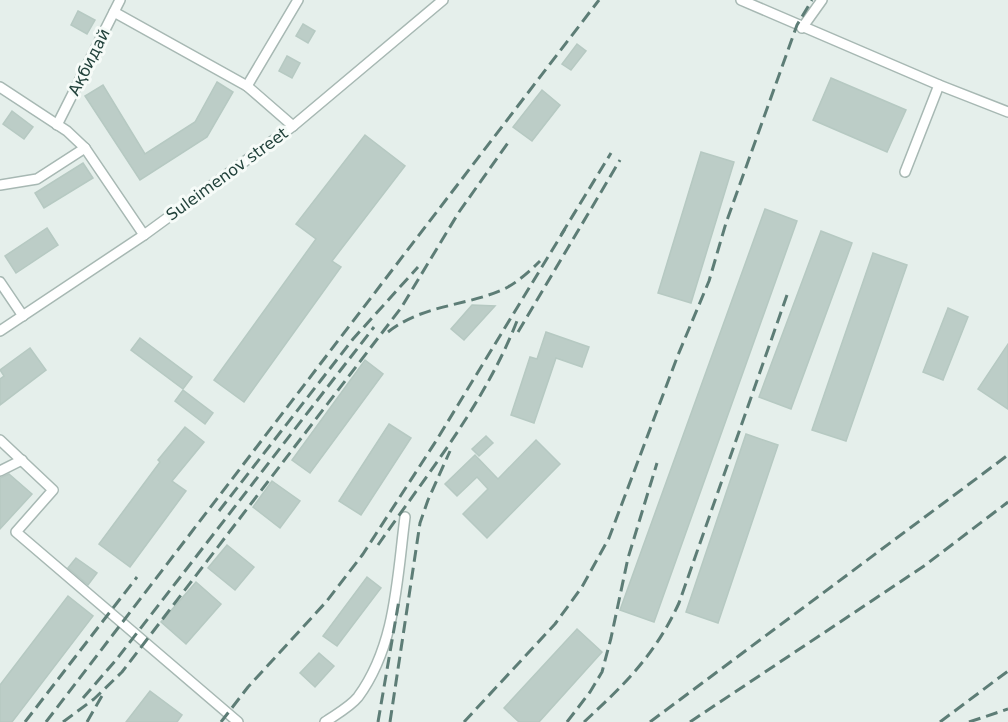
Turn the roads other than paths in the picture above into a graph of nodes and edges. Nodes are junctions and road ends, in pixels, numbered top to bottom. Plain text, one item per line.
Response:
1 (120, 0) edge
2 (298, 0) edge
3 (442, 0) edge
4 (741, 0) edge
5 (822, 0) edge
6 (114, 12) junction
7 (802, 28) junction
8 (939, 85) junction
9 (248, 86) junction
10 (0, 87) edge
11 (1008, 112) edge
12 (57, 125) junction
13 (292, 126) junction
14 (85, 148) junction
15 (905, 172) dead end
16 (0, 185) edge
17 (144, 235) junction
18 (1, 285) edge
19 (23, 316) junction
20 (0, 331) edge
21 (0, 440) edge
22 (22, 460) junction
23 (0, 471) edge
24 (405, 517) dead end
25 (238, 722) edge
26 (325, 722) edge

1 - 6 street, Ақбидай
2 - 9 street
3 - 13 street, Suleimenov street
4 - 7 street
5 - 7 street
6 - 9 street
6 - 12 street, Ақбидай
7 - 8 street
8 - 11 street
8 - 15 street
9 - 13 street
10 - 12 street
12 - 14 street
13 - 17 street, Suleimenov street
14 - 16 street
14 - 17 street
17 - 19 street, Suleimenov street
18 - 19 street
19 - 20 street, Suleimenov street
21 - 22 street
22 - 23 street
22 - 25 street
24 - 26 street

